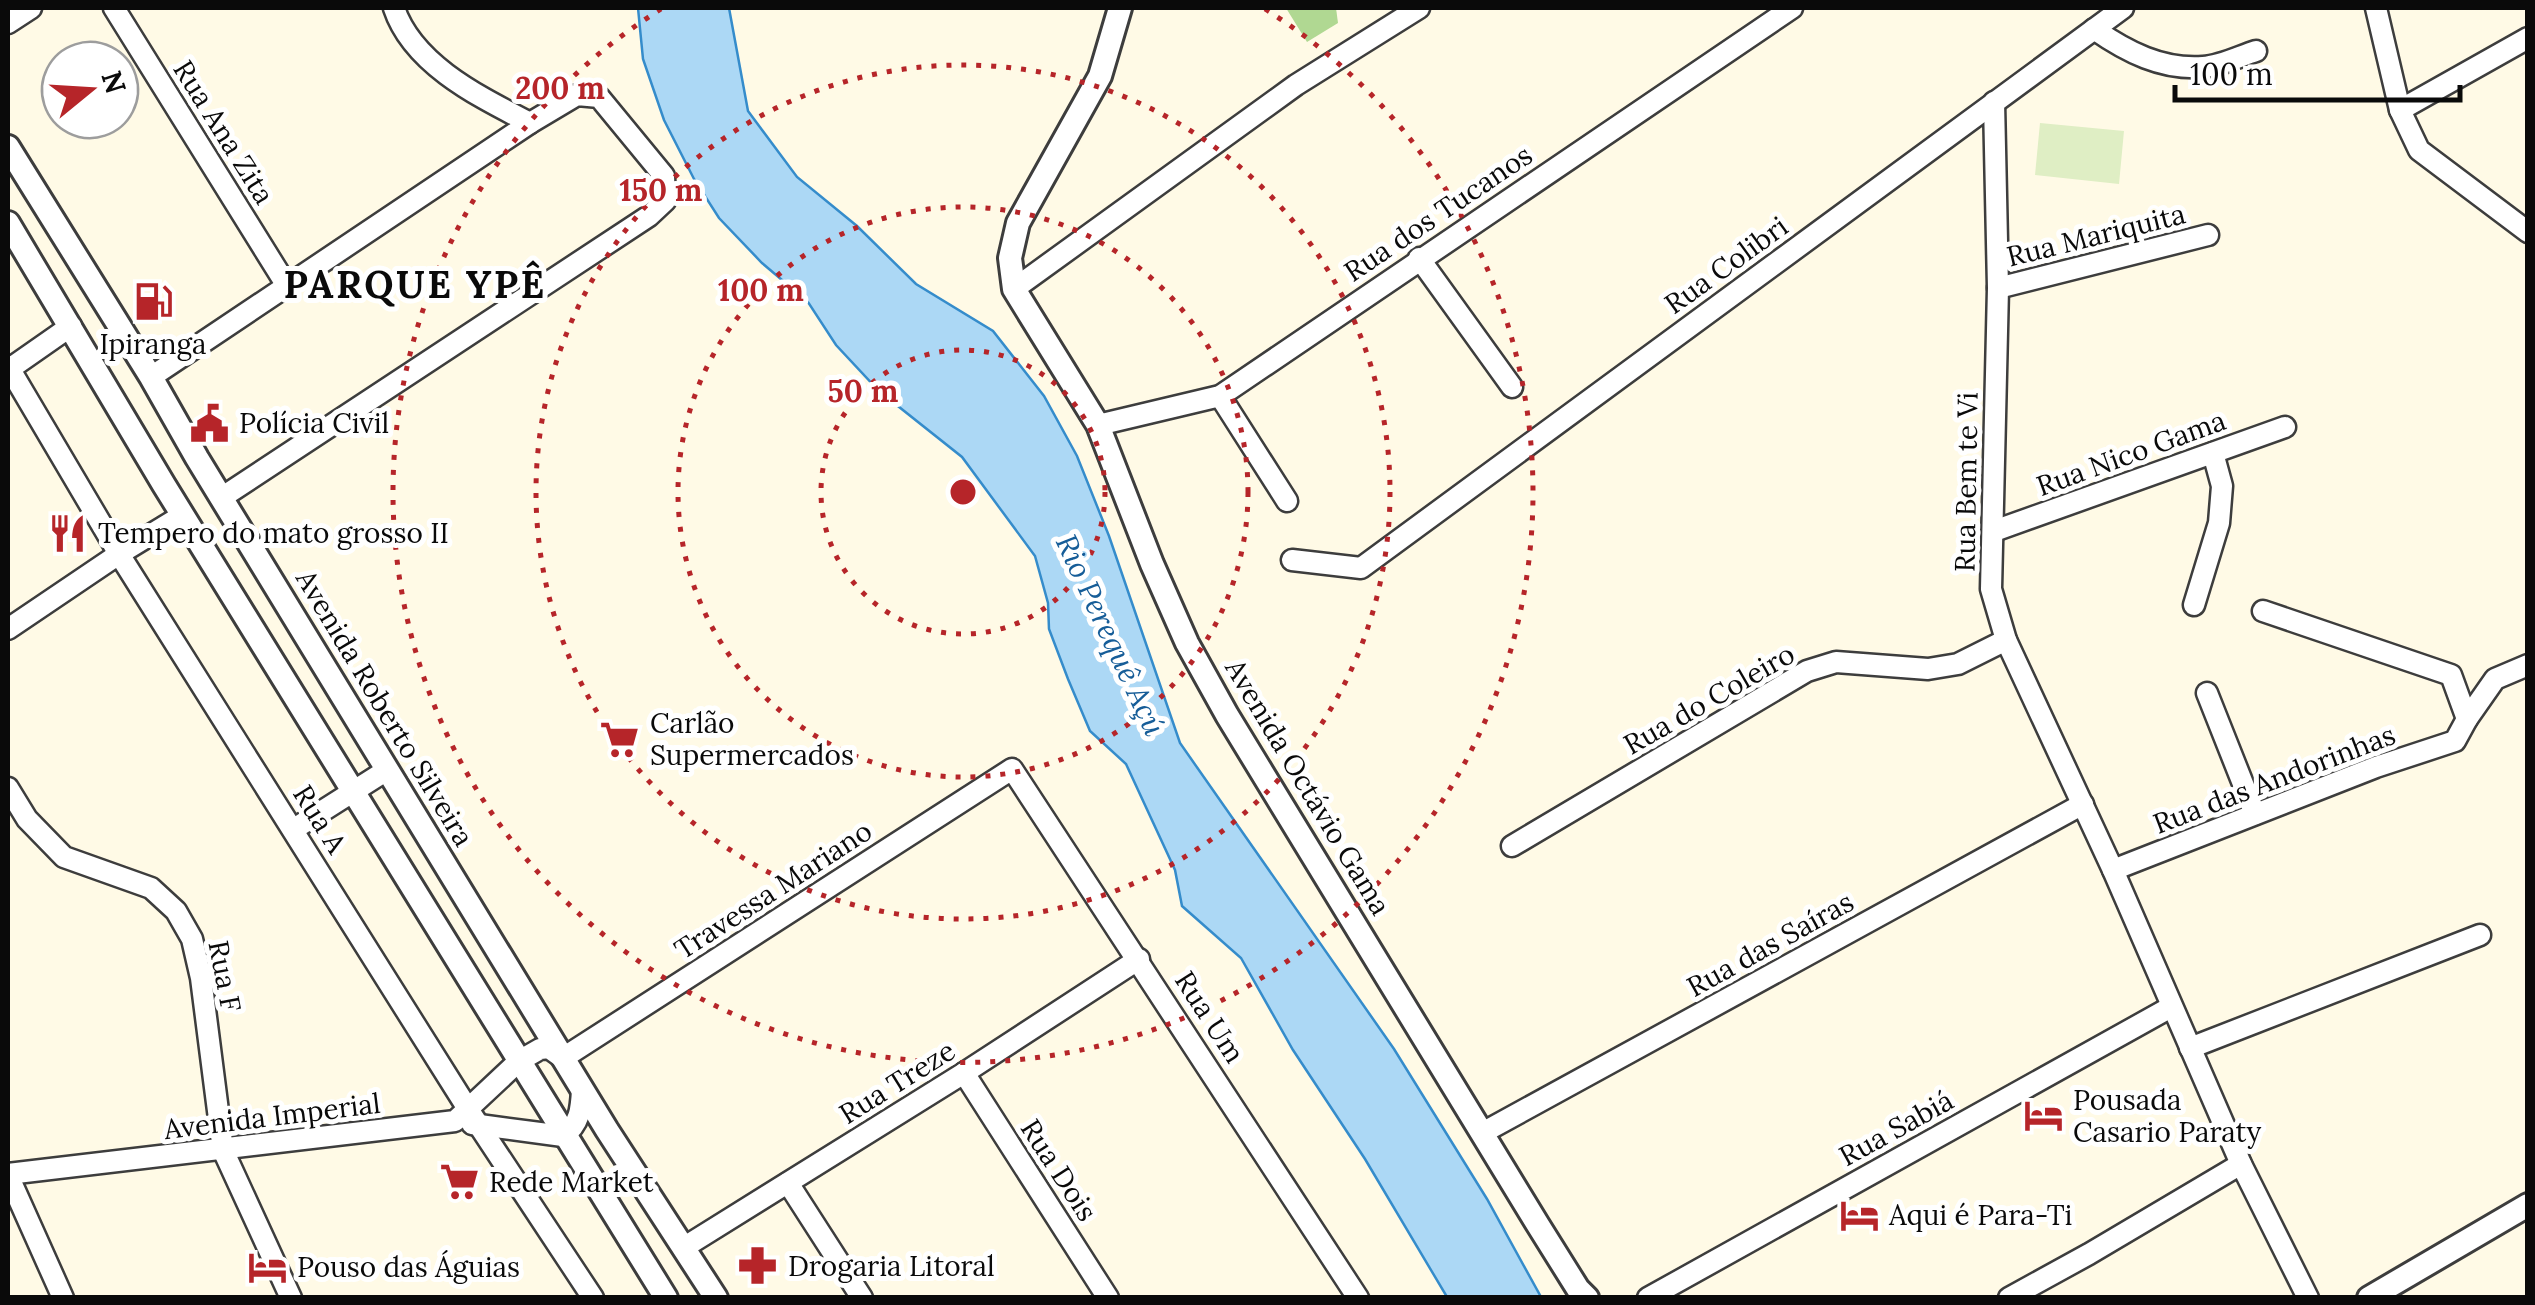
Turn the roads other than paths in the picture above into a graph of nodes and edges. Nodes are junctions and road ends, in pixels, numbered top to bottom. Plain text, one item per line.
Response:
1 (31, 8) edge
2 (114, 8) edge
3 (394, 8) edge
4 (1120, 8) edge
5 (1419, 8) edge
6 (1792, 8) edge
7 (2123, 8) edge
8 (2376, 8) edge
9 (8, 23) edge
10 (2094, 28) junction
11 (2528, 38) edge
12 (2256, 51) dead end
13 (1994, 102) junction
14 (2400, 110) junction
15 (530, 123) junction
16 (8, 147) edge
17 (8, 224) edge
18 (2528, 232) edge
19 (2208, 235) dead end
20 (1419, 258) junction
21 (287, 286) junction
22 (1998, 288) junction
23 (1014, 289) junction
24 (71, 326) junction
25 (8, 368) edge
26 (151, 377) junction
27 (1512, 386) dead end
28 (1220, 396) junction
29 (1098, 426) junction
30 (2285, 427) dead end
31 (2213, 453) junction
32 (221, 498) junction
33 (1286, 502) dead end
34 (183, 515) junction
35 (243, 532) junction
36 (1994, 532) junction
37 (119, 554) junction
38 (210, 560) junction
39 (1292, 560) dead end
40 (2194, 604) dead end
41 (2263, 611) dead end
42 (8, 629) edge
43 (2006, 640) junction
44 (2528, 665) edge
45 (2207, 694) dead end
46 (2467, 720) junction
47 (1012, 769) joint
48 (388, 770) junction
49 (8, 788) edge
50 (354, 792) junction
51 (2083, 804) junction
52 (2255, 814) junction
53 (294, 829) junction
54 (1512, 846) dead end
55 (2113, 870) junction
56 (2480, 935) dead end
57 (1139, 959) junction
58 (2171, 1007) junction
59 (2190, 1048) junction
60 (563, 1058) junction
61 (519, 1061) junction
62 (964, 1073) junction
63 (582, 1090) junction
64 (468, 1118) junction
65 (1484, 1132) junction
66 (564, 1136) junction
67 (224, 1150) junction
68 (2240, 1164) junction
69 (8, 1174) edge
70 (788, 1183) junction
71 (2528, 1205) edge
72 (683, 1248) junction
73 (64, 1298) edge
74 (292, 1298) edge
75 (592, 1298) edge
76 (666, 1298) edge
77 (716, 1298) edge
78 (862, 1298) edge
79 (1108, 1298) edge
80 (1358, 1298) edge
81 (1588, 1298) edge
82 (1648, 1298) edge
83 (2009, 1298) edge
84 (2308, 1298) edge
85 (2369, 1298) edge

1 - 9 street
2 - 21 street, Rua Ana Zita
3 - 15 street
4 - 23 street
5 - 23 street
6 - 20 street, Rua dos Tucanos
7 - 10 street, Rua Colibri
8 - 14 street
10 - 12 street
10 - 13 street, Rua Colibri
11 - 14 street
13 - 22 street, Rua Bem te Vi
13 - 39 street, Rua Colibri
14 - 18 street
15 - 21 street
15 - 32 street
16 - 26 street, Avenida Roberto Silveira
17 - 24 street
19 - 22 street, Rua Mariquita
20 - 27 street
20 - 28 street, Rua dos Tucanos
21 - 26 street
22 - 36 street, Rua Bem te Vi
23 - 29 street, Avenida Octávio Gama
24 - 25 street
24 - 34 street
25 - 37 street, Rua A
26 - 32 street, Avenida Roberto Silveira
28 - 29 street, Rua dos Tucanos
28 - 33 street
29 - 65 street, Avenida Octávio Gama
30 - 31 street, Rua Nico Gama
31 - 36 street, Rua Nico Gama
31 - 40 street
32 - 34 street
32 - 35 street, Avenida Roberto Silveira
34 - 37 street
34 - 38 street
35 - 38 street
35 - 48 street, Avenida Roberto Silveira
36 - 43 street, Rua Bem te Vi
37 - 42 street
37 - 53 street, Rua A
38 - 50 street
41 - 46 street
43 - 51 street, Rua Bem te Vi
43 - 54 street, Rua do Coleiro
44 - 46 street
45 - 52 street
46 - 52 street, Rua das Andorinhas
47 - 57 street, Rua Um
47 - 60 street, Travessa Mariano
48 - 50 street
48 - 60 street, Avenida Roberto Silveira
49 - 67 street, Rua F
50 - 53 street
50 - 61 street
51 - 55 street, Rua Bem te Vi
51 - 65 street, Rua das Saíras
52 - 55 street, Rua das Andorinhas
53 - 64 street, Rua A
55 - 58 street, Rua Bem te Vi
56 - 59 street
57 - 62 street, Rua Treze
57 - 80 street, Rua Um
58 - 59 street, Rua Bem te Vi
58 - 82 street, Rua Sabiá
59 - 68 street, Rua Bem te Vi
60 - 61 street
60 - 63 street, Avenida Roberto Silveira
61 - 64 street
61 - 66 street
62 - 70 street, Rua Treze
62 - 79 street, Rua Dois
63 - 66 street
63 - 72 street, Avenida Roberto Silveira
64 - 66 street, Avenida Imperial
64 - 67 street, Avenida Imperial
64 - 75 street, Rua A
65 - 81 street, Avenida Octávio Gama
66 - 76 street
67 - 69 street, Avenida Imperial
67 - 74 street, Rua F
68 - 83 street
68 - 84 street, Rua Bem te Vi
69 - 73 street
70 - 72 street, Rua Treze
70 - 78 street
71 - 85 street
72 - 77 street, Avenida Roberto Silveira

